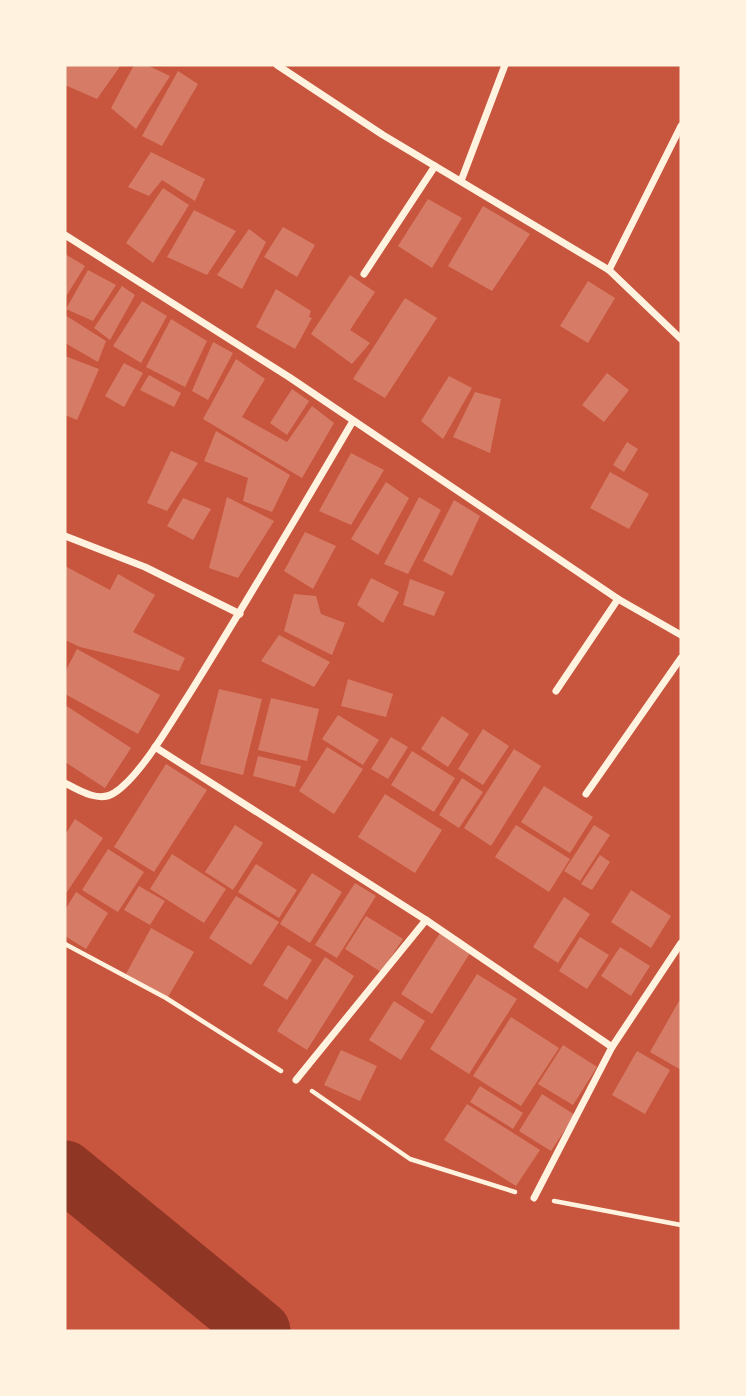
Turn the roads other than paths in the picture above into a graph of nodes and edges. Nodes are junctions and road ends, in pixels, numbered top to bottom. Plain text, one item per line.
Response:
1 (277, 65) edge
2 (505, 65) edge
3 (681, 126) edge
4 (435, 166) junction
5 (461, 181) junction
6 (65, 234) edge
7 (609, 270) junction
8 (364, 274) dead end
9 (681, 339) edge
10 (353, 421) junction
11 (65, 536) edge
12 (618, 599) junction
13 (240, 614) junction
14 (681, 635) edge
15 (681, 658) edge
16 (556, 691) dead end
17 (155, 747) junction
18 (65, 783) edge
19 (586, 794) dead end
20 (426, 920) junction
21 (681, 943) edge
22 (612, 1047) junction
23 (296, 1080) road end
24 (534, 1198) road end

1 - 4 street
2 - 5 street
3 - 7 street
4 - 5 street
4 - 8 street
5 - 7 street
6 - 10 street
7 - 9 street
10 - 12 street
10 - 13 street
11 - 13 street
12 - 14 street
12 - 16 street
13 - 17 street
15 - 19 street
17 - 18 street
17 - 20 street
20 - 22 street
20 - 23 street
21 - 22 street
22 - 24 street

